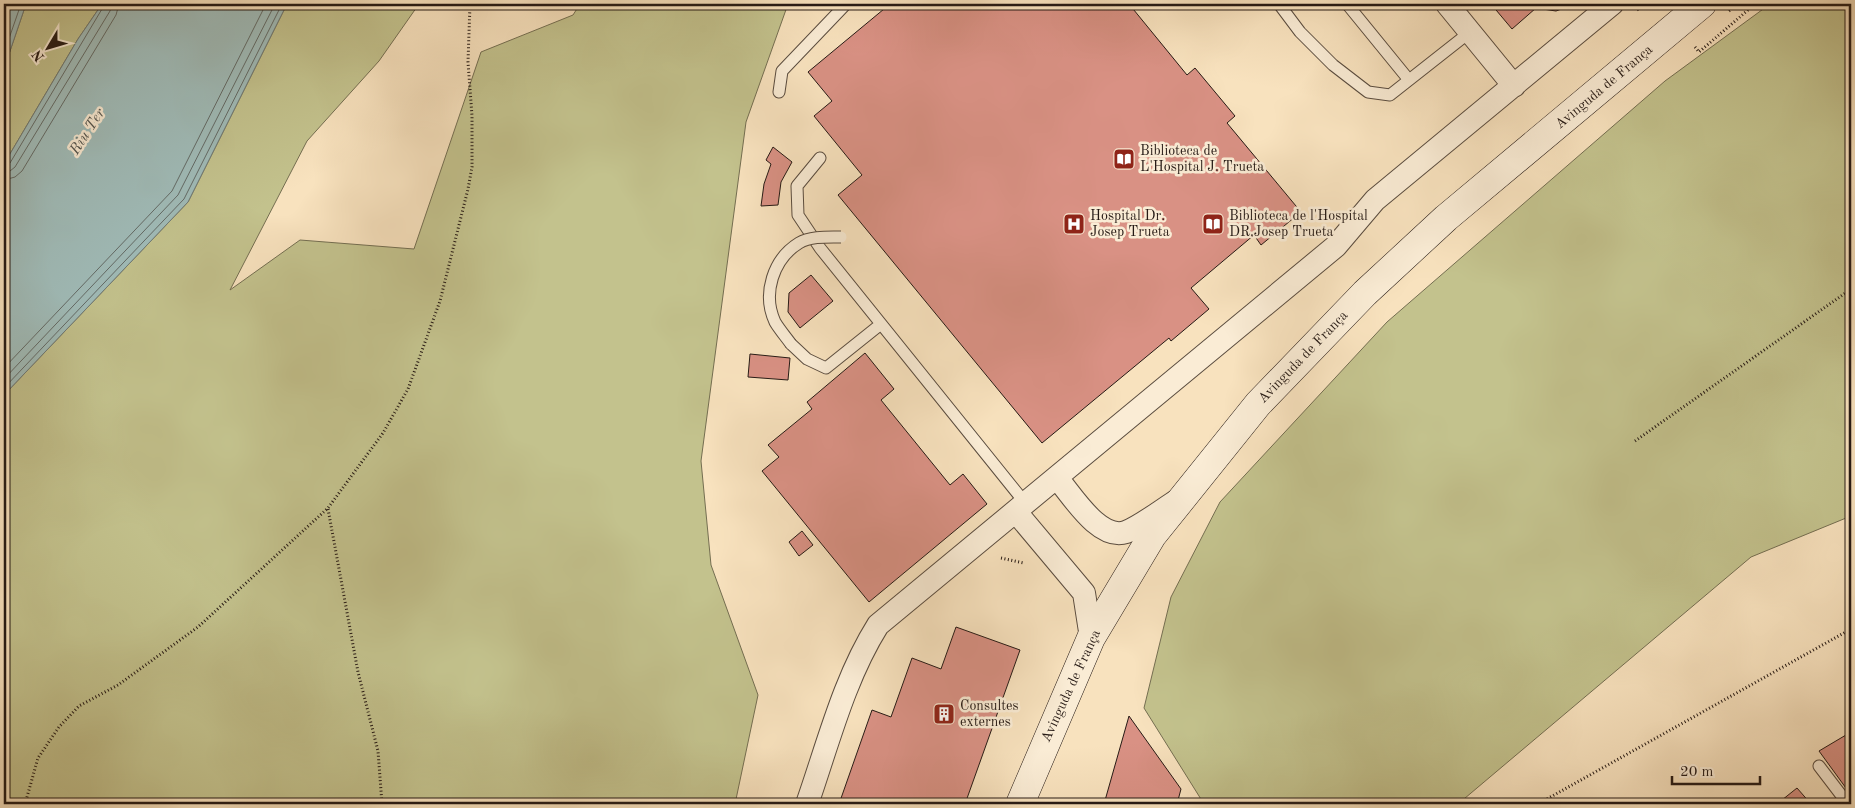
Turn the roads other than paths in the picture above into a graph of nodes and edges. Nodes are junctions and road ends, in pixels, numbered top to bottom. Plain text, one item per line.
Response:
1 (846, 4) edge
2 (1279, 4) edge
3 (1347, 4) edge
4 (1447, 4) edge
5 (1612, 4) edge
6 (1702, 4) edge
7 (1470, 32) junction
8 (1409, 80) junction
9 (1514, 86) junction
10 (779, 92) dead end
11 (820, 158) dead end
12 (841, 237) dead end
13 (882, 324) junction
14 (1057, 478) junction
15 (1183, 496) junction
16 (1021, 508) junction
17 (1092, 638) junction
18 (1819, 766) dead end
19 (807, 804) edge
20 (1020, 804) edge
21 (1848, 804) edge

1 - 10 lane
2 - 8 lane
3 - 8 lane
4 - 7 street
5 - 9 street
6 - 15 main road, Avinguda de França
7 - 8 lane
7 - 9 street
9 - 14 street
11 - 13 lane
12 - 13 lane, bridge
13 - 16 lane
14 - 15 street
14 - 16 street
15 - 17 main road, Avinguda de França
16 - 17 street
16 - 19 street
17 - 20 main road, Avinguda de França
18 - 21 lane

